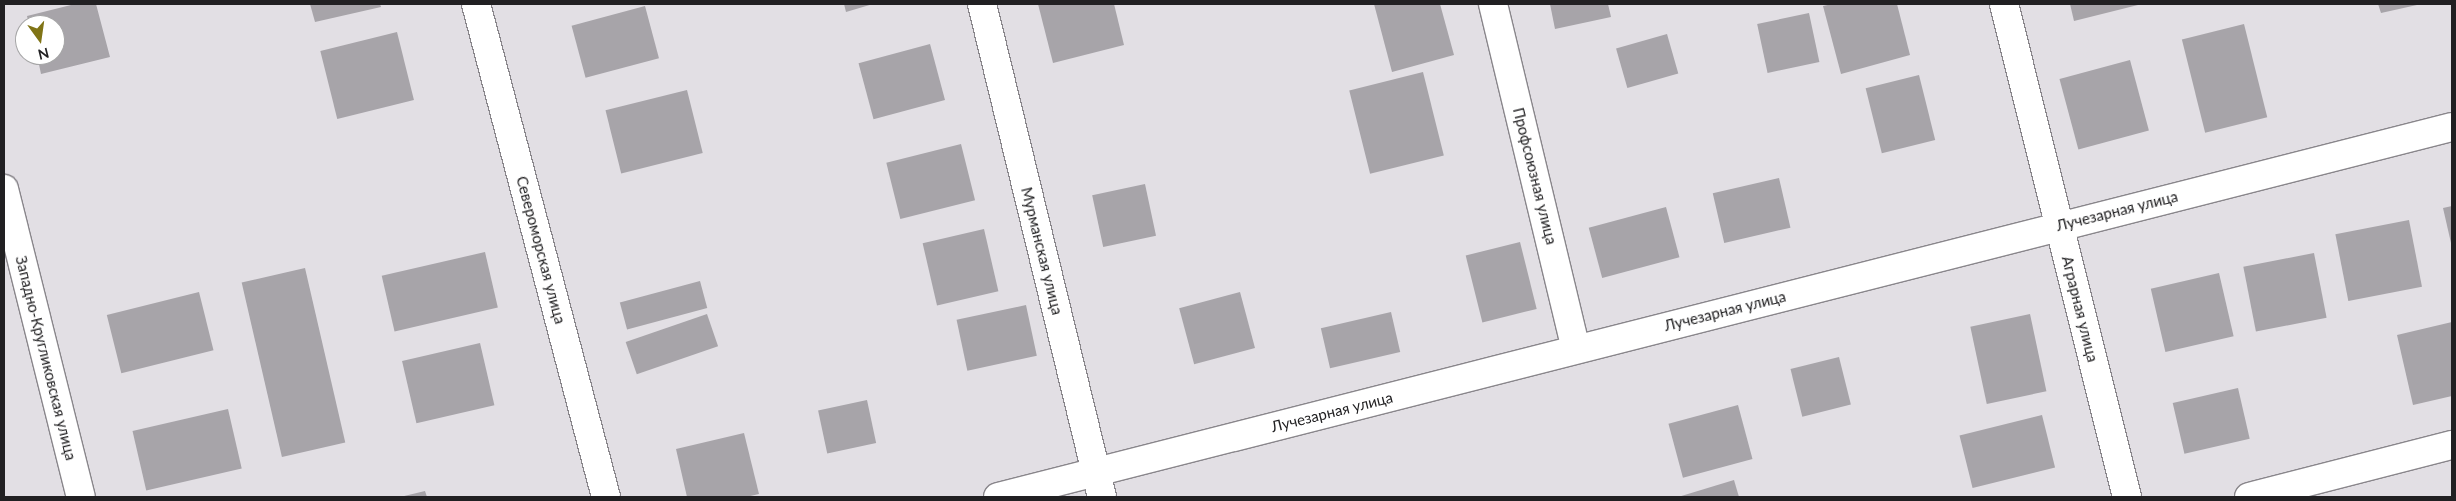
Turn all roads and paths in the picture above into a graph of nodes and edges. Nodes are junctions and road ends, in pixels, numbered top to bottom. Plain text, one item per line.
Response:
1 (476, 4) edge
2 (982, 4) edge
3 (1493, 4) edge
4 (2004, 4) edge
5 (2452, 127) edge
6 (4, 190) edge
7 (2060, 226) junction
8 (1576, 349) junction
9 (2452, 445) edge
10 (1098, 485) edge
11 (81, 497) edge
12 (606, 497) edge
13 (998, 497) edge
14 (2126, 497) edge
15 (2249, 497) edge

1 - 12 street, Североморская улица
2 - 10 street, Мурманская улица
3 - 8 street, Профсоюзная улица
4 - 7 street, Аграрная улица
5 - 7 street, Лучезарная улица
6 - 11 street, Западно-Кругликовская улица
7 - 8 street, Лучезарная улица
7 - 14 street, Аграрная улица
8 - 10 street, Лучезарная улица
9 - 15 street
10 - 13 street, Лучезарная улица

